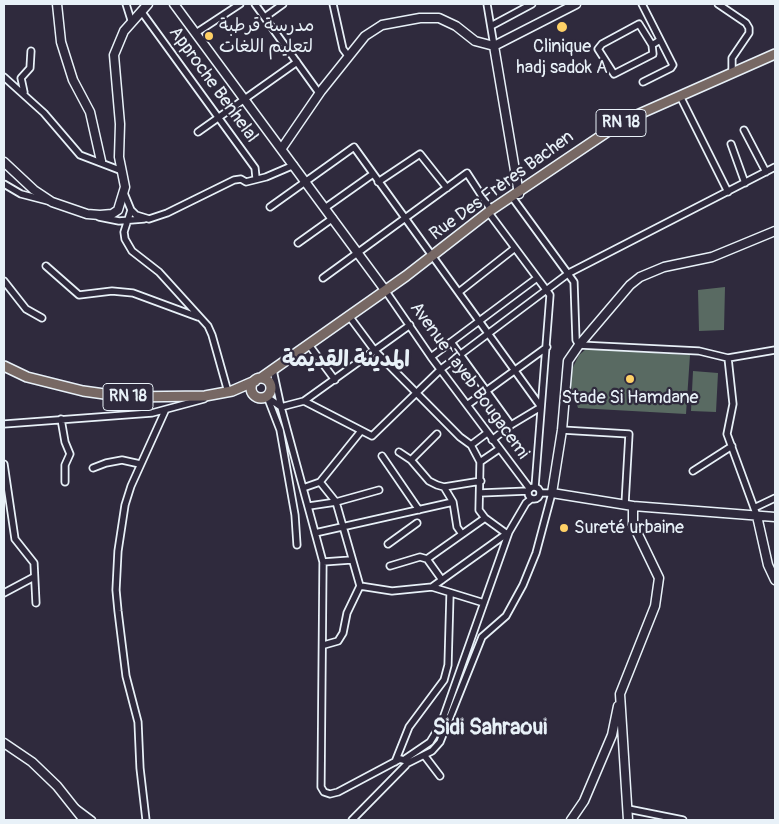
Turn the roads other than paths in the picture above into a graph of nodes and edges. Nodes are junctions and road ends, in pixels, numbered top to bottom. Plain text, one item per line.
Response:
1 (57, 4) edge
2 (126, 4) edge
3 (148, 4) edge
4 (174, 4) edge
5 (240, 4) edge
6 (255, 4) edge
7 (283, 4) edge
8 (333, 4) edge
9 (487, 4) edge
10 (532, 4) edge
11 (576, 4) edge
12 (642, 4) edge
13 (718, 4) edge
14 (522, 6) edge
15 (141, 11) junction
16 (264, 17) junction
17 (131, 20) junction
18 (491, 26) junction
19 (196, 33) junction
20 (660, 40) junction
21 (652, 45) junction
22 (494, 46) junction
23 (31, 51) dead end
24 (348, 56) junction
25 (775, 56) edge
26 (297, 62) junction
27 (732, 73) junction
28 (4, 77) edge
29 (643, 82) dead end
30 (320, 93) junction
31 (24, 94) junction
32 (680, 96) junction
33 (246, 99) junction
34 (219, 118) junction
35 (744, 130) dead end
36 (198, 132) dead end
37 (731, 144) dead end
38 (282, 148) junction
39 (101, 161) junction
40 (4, 162) edge
41 (294, 165) junction
42 (775, 167) edge
43 (122, 170) junction
44 (766, 172) junction
45 (373, 174) junction
46 (256, 178) junction
47 (306, 181) junction
48 (378, 182) junction
49 (745, 183) junction
50 (4, 184) edge
51 (10, 188) junction
52 (447, 188) junction
53 (728, 192) junction
54 (4, 193) edge
55 (124, 193) junction
56 (515, 195) junction
57 (52, 202) junction
58 (270, 207) dead end
59 (325, 208) junction
60 (131, 210) junction
61 (490, 212) junction
62 (87, 214) junction
63 (333, 218) junction
64 (149, 219) junction
65 (406, 219) junction
66 (127, 221) junction
67 (775, 231) edge
68 (298, 244) dead end
69 (515, 248) junction
70 (358, 254) junction
71 (432, 257) junction
72 (46, 266) dead end
73 (569, 273) junction
74 (324, 278) dead end
75 (538, 278) junction
76 (4, 281) edge
77 (385, 290) junction
78 (546, 290) junction
79 (459, 292) junction
80 (349, 316) junction
81 (42, 318) dead end
82 (200, 318) junction
83 (481, 321) junction
84 (410, 325) junction
85 (488, 334) junction
86 (451, 342) junction
87 (578, 345) junction
88 (309, 346) junction
89 (548, 347) junction
90 (775, 350) edge
91 (374, 351) junction
92 (460, 354) junction
93 (431, 357) junction
94 (728, 358) junction
95 (4, 366) edge
96 (441, 368) junction
97 (273, 370) junction
98 (515, 371) junction
99 (258, 380) junction
100 (335, 380) junction
101 (487, 390) junction
102 (229, 392) junction
103 (415, 392) junction
104 (267, 397) junction
105 (257, 398) junction
106 (304, 401) junction
107 (467, 405) junction
108 (281, 407) junction
109 (541, 407) junction
110 (164, 411) junction
111 (61, 419) junction
112 (4, 424) edge
113 (511, 425) junction
114 (562, 430) junction
115 (361, 431) junction
116 (487, 433) junction
117 (437, 434) dead end
118 (492, 440) junction
119 (471, 445) junction
120 (732, 446) junction
121 (500, 449) junction
122 (399, 452) dead end
123 (382, 456) dead end
124 (411, 460) junction
125 (480, 462) junction
126 (4, 464) edge
127 (140, 464) junction
128 (93, 468) dead end
129 (693, 471) dead end
130 (481, 481) junction
131 (65, 482) dead end
132 (320, 482) junction
133 (444, 487) junction
134 (303, 488) junction
135 (531, 489) junction
136 (378, 490) dead end
137 (480, 493) junction
138 (540, 493) junction
139 (552, 494) junction
140 (775, 498) edge
141 (531, 499) junction
142 (336, 502) junction
143 (453, 502) junction
144 (629, 505) junction
145 (309, 506) junction
146 (419, 510) junction
147 (756, 512) junction
148 (775, 516) edge
149 (485, 518) junction
150 (417, 523) dead end
151 (344, 528) junction
152 (315, 532) junction
153 (508, 533) junction
154 (462, 534) junction
155 (297, 544) dead end
156 (388, 544) dead end
157 (427, 559) junction
158 (351, 560) junction
159 (323, 562) junction
160 (390, 566) dead end
161 (34, 577) junction
162 (442, 580) junction
163 (775, 580) edge
164 (360, 586) junction
165 (432, 587) junction
166 (4, 593) edge
167 (450, 594) junction
168 (36, 602) dead end
169 (484, 603) junction
170 (324, 646) junction
171 (620, 694) junction
172 (4, 743) edge
173 (424, 755) junction
174 (406, 761) junction
175 (395, 762) junction
176 (440, 776) dead end
177 (75, 806) junction
178 (628, 809) junction
179 (84, 820) edge
180 (92, 820) edge
181 (146, 820) edge
182 (352, 820) edge
183 (571, 820) edge
184 (628, 820) edge
185 (683, 820) edge

1 - 39 street
2 - 17 street
3 - 15 street
4 - 19 street
5 - 19 street
6 - 16 street
7 - 16 street
8 - 24 street
9 - 18 street
10 - 14 street
11 - 22 street
12 - 20 street
13 - 27 street
14 - 18 street
15 - 17 street
15 - 34 street, Approche Benhelal
16 - 26 street
17 - 43 street
18 - 22 street
19 - 33 street
20 - 21 street
20 - 29 street
21 - 21 street
22 - 24 street
22 - 56 street
23 - 31 street
24 - 30 street
25 - 27 main road, Rue Des Frères Bachen / RN 18
26 - 30 street
26 - 33 street
27 - 32 main road, Rue Des Frères Bachen / RN 18
28 - 31 street
30 - 38 street
31 - 39 street
32 - 53 street
32 - 56 main road, Rue Des Frères Bachen / RN 18
33 - 34 street
33 - 38 street
34 - 36 street
34 - 46 street, Approche Benhelal
35 - 44 street
37 - 49 street
38 - 41 street
39 - 43 street
40 - 57 street
41 - 46 street
41 - 47 street
42 - 44 street
43 - 55 street
44 - 49 street
45 - 47 street
45 - 48 street
45 - 59 street
46 - 64 street
47 - 58 street
47 - 59 street
48 - 52 street
48 - 65 street
49 - 53 street
50 - 51 street
51 - 54 street
51 - 57 street
52 - 61 street
52 - 65 street
53 - 73 street
55 - 60 street
55 - 62 street
56 - 61 main road, Rue Des Frères Bachen / RN 18
56 - 73 street
57 - 62 street
59 - 63 street
60 - 64 street
60 - 66 street
61 - 69 street
61 - 71 main road, Rue Des Frères Bachen / RN 18
62 - 66 street
63 - 68 street
63 - 70 street
64 - 66 street
65 - 70 street
65 - 71 street
66 - 82 street
67 - 87 street
69 - 75 street
69 - 79 street
70 - 74 street
70 - 77 street
71 - 77 main road, Rue Des Frères Bachen / RN 18
71 - 79 street
72 - 82 street
73 - 78 street
73 - 87 street
75 - 78 street
75 - 83 street
76 - 81 street
77 - 80 main road, Rue Des Frères Bachen / RN 18
77 - 84 street, Avenue Tayeb Bougacemi
78 - 85 street
78 - 89 street
79 - 83 street
80 - 88 main road, RN 18
80 - 91 street
82 - 102 street
83 - 85 street
83 - 86 street
84 - 91 street
84 - 93 street, Avenue Tayeb Bougacemi
85 - 92 street
85 - 98 street
86 - 92 street
86 - 93 street
87 - 94 street
87 - 114 street
88 - 97 main road, RN 18
88 - 100 street
89 - 98 street
89 - 109 street
90 - 94 street
91 - 100 street
91 - 103 street
92 - 96 street
92 - 101 street
93 - 96 street, Avenue Tayeb Bougacemi
94 - 120 street
95 - 102 main road, RN 18
96 - 103 street
96 - 107 street, Avenue Tayeb Bougacemi
97 - 99 main road, RN 18
97 - 108 street
98 - 101 street
98 - 109 street
99 - 102 main road, RN 18
99 - 104 main road
99 - 105 main road
100 - 106 street
101 - 107 street
101 - 113 street
102 - 105 main road
102 - 110 street
103 - 115 street
103 - 119 street
104 - 105 main road
104 - 108 street
104 - 155 street
106 - 108 street
106 - 115 street
107 - 116 street, Avenue Tayeb Bougacemi
108 - 134 street
109 - 113 street
109 - 135 street
110 - 111 street
110 - 127 street
111 - 112 street
111 - 131 street
113 - 118 street
114 - 139 street
114 - 144 street
115 - 132 street
116 - 118 street, Avenue Tayeb Bougacemi
116 - 119 street
117 - 124 street
118 - 121 street, Avenue Tayeb Bougacemi
119 - 125 street
120 - 129 street
120 - 147 street
121 - 125 street
121 - 135 street, Avenue Tayeb Bougacemi
122 - 124 street
123 - 146 street
124 - 133 street
125 - 130 street
126 - 161 street
127 - 128 street
127 - 181 street
130 - 133 street
130 - 137 street
132 - 134 street
132 - 142 street
133 - 143 street
134 - 145 street
135 - 137 street
135 - 138 street
135 - 141 street
136 - 142 street
137 - 149 street
138 - 139 street
138 - 141 street
139 - 144 street
139 - 173 street
140 - 147 street
141 - 153 street
142 - 145 street
142 - 151 street
143 - 146 street
143 - 154 street
144 - 147 street
144 - 171 street
145 - 152 street
146 - 151 street
147 - 148 street
147 - 163 street
149 - 153 street
149 - 154 street
150 - 156 street
151 - 152 street
151 - 158 street
152 - 159 street
153 - 162 street
153 - 169 street
154 - 157 street
157 - 160 street
157 - 162 street
158 - 159 street
158 - 164 street
159 - 170 street
161 - 166 street
161 - 168 street
162 - 165 street
164 - 165 street
164 - 170 street
165 - 167 street
167 - 169 street
167 - 175 street
169 - 174 street
170 - 175 street
171 - 178 street
171 - 183 street
172 - 177 street
173 - 174 street
173 - 176 street
174 - 175 street
174 - 182 street
177 - 179 street
177 - 180 street
178 - 184 street
178 - 185 street

